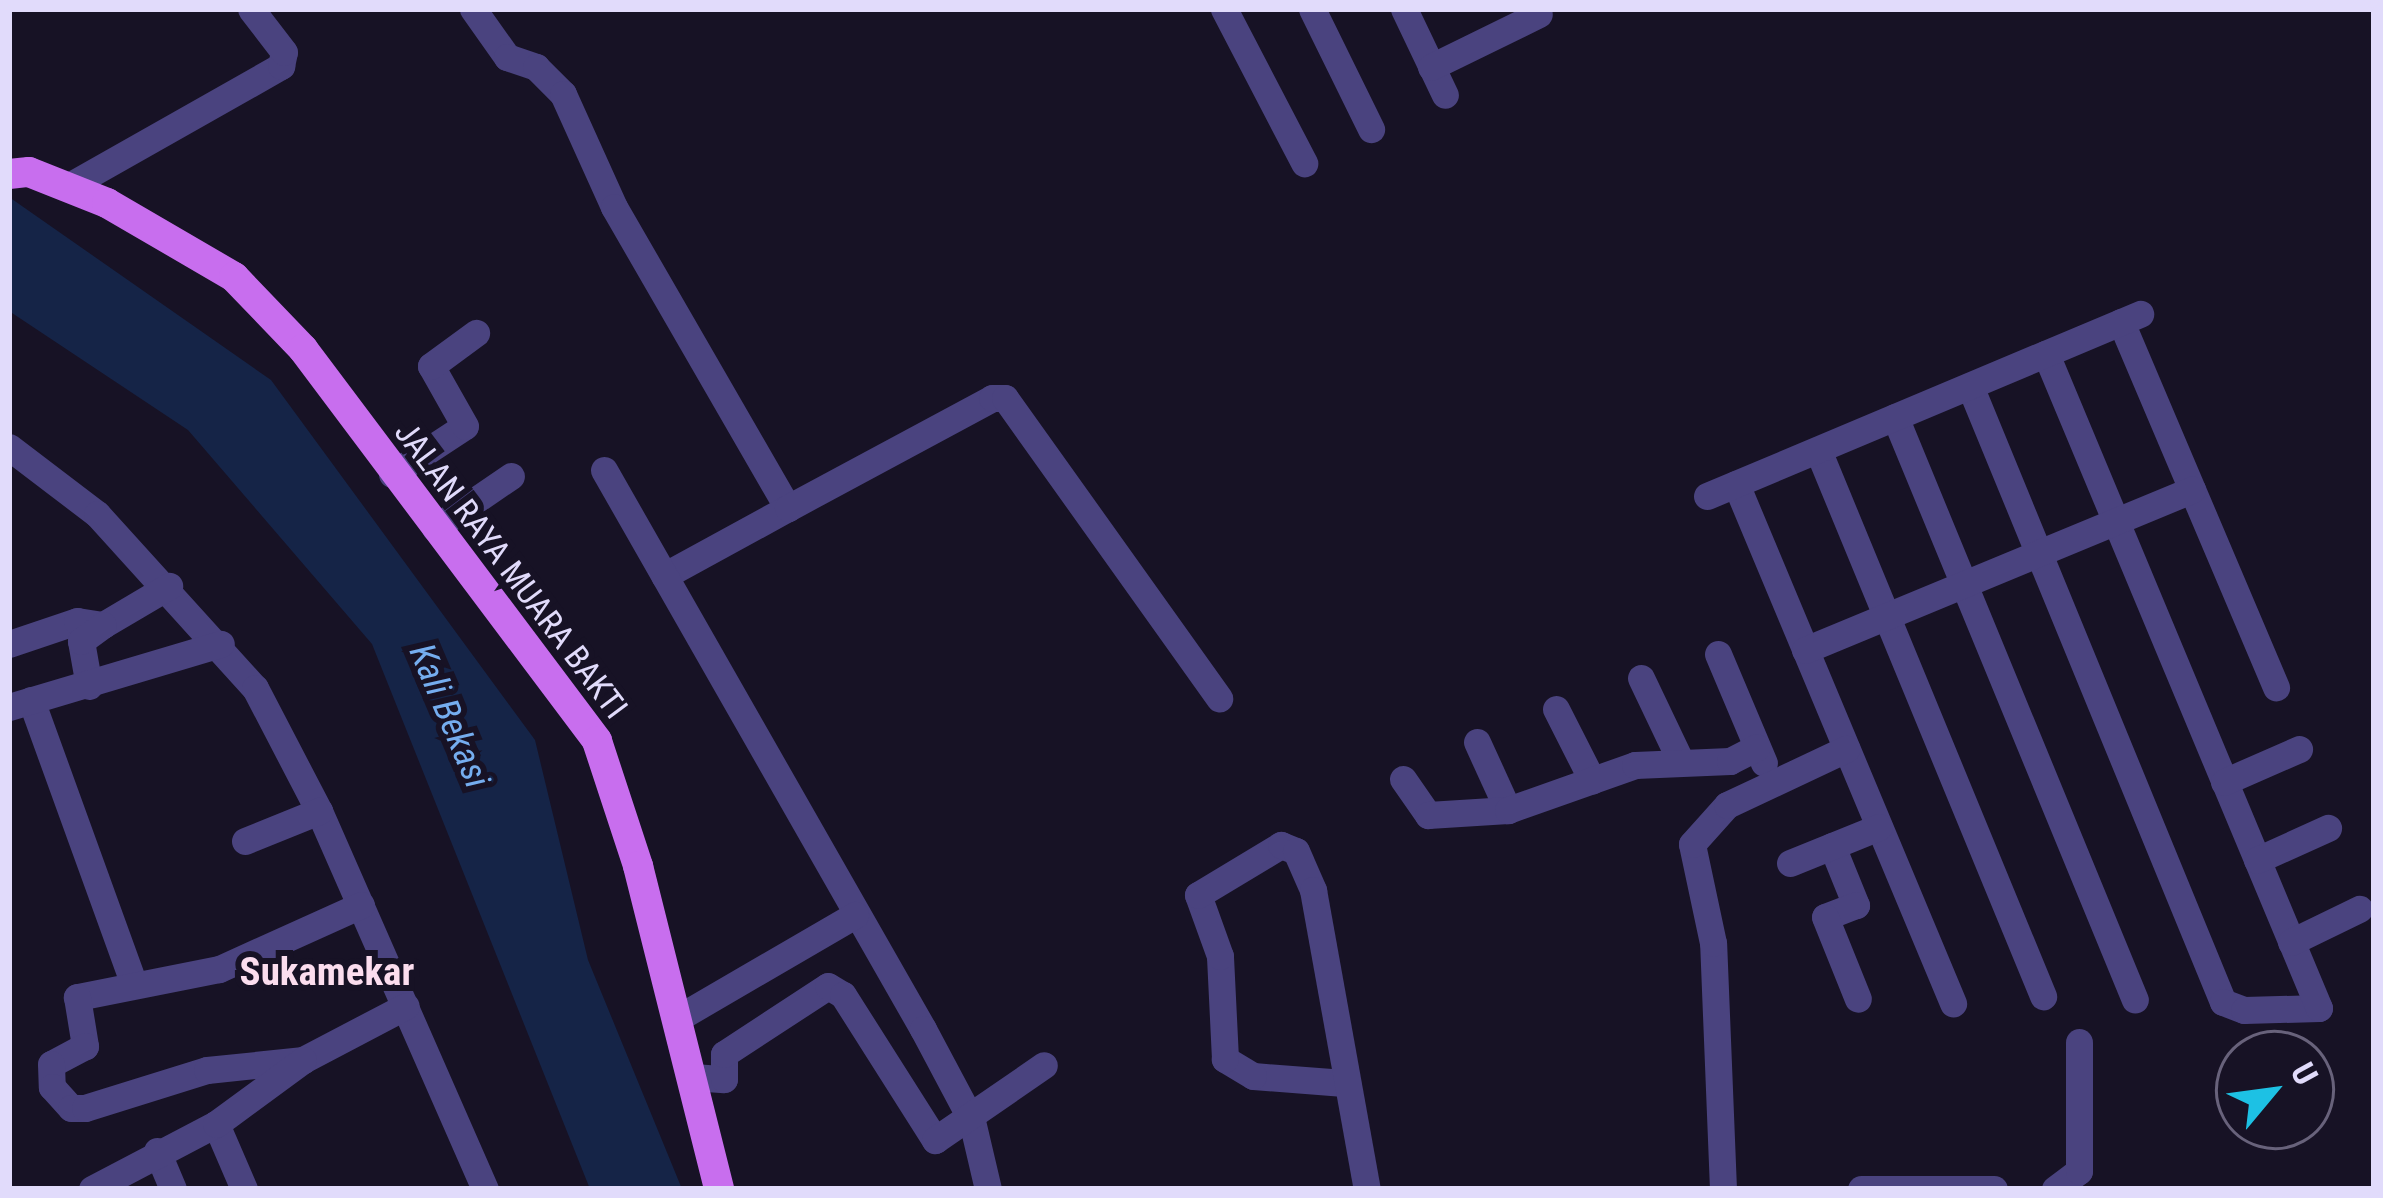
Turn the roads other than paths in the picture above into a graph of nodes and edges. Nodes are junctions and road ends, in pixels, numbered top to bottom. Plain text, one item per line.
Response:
1 (250, 9) edge
2 (473, 9) edge
3 (1224, 9) edge
4 (1312, 9) edge
5 (1404, 9) edge
6 (1539, 14) dead end
7 (1431, 67) junction
8 (1445, 95) dead end
9 (1371, 129) dead end
10 (1304, 163) dead end
11 (9, 174) edge
12 (69, 186) junction
13 (476, 333) dead end
14 (2046, 354) junction
15 (1970, 386) junction
16 (1895, 417) junction
17 (9, 447) edge
18 (1818, 450) junction
19 (604, 470) dead end
20 (392, 474) junction
21 (511, 476) dead end
22 (2189, 482) junction
23 (1736, 484) junction
24 (1707, 496) dead end
25 (788, 508) junction
26 (2111, 515) junction
27 (435, 528) junction
28 (2034, 547) junction
29 (664, 576) junction
30 (1960, 578) junction
31 (169, 586) junction
32 (1882, 611) junction
33 (104, 625) junction
34 (9, 644) edge
35 (221, 644) junction
36 (1802, 644) junction
37 (1718, 654) dead end
38 (1641, 678) dead end
39 (89, 686) junction
40 (2276, 688) dead end
41 (1219, 698) dead end
42 (20, 704) edge
43 (1556, 709) dead end
44 (1477, 742) dead end
45 (1757, 747) junction
46 (1846, 748) junction
47 (2299, 749) dead end
48 (1681, 762) junction
49 (1403, 779) dead end
50 (1592, 780) junction
51 (2224, 782) junction
52 (1772, 783) junction
53 (1508, 810) junction
54 (319, 811) junction
55 (1879, 827) junction
56 (2327, 828) dead end
57 (245, 841) dead end
58 (1832, 846) junction
59 (2257, 860) junction
60 (1790, 863) dead end
61 (361, 905) junction
62 (2359, 909) dead end
63 (855, 915) junction
64 (2291, 942) junction
65 (133, 982) junction
66 (2043, 996) dead end
67 (1858, 999) dead end
68 (2135, 1000) dead end
69 (1953, 1003) dead end
70 (406, 1006) junction
71 (678, 1018) junction
72 (2079, 1042) dead end
73 (303, 1060) junction
74 (1044, 1065) dead end
75 (1726, 1072) junction
76 (693, 1077) junction
77 (1344, 1083) junction
78 (972, 1121) junction
79 (216, 1124) junction
80 (157, 1151) junction
81 (92, 1189) edge
82 (173, 1189) edge
83 (244, 1189) edge
84 (485, 1189) edge
85 (719, 1189) edge
86 (988, 1189) edge
87 (1367, 1189) edge
88 (1723, 1189) edge
89 (1738, 1189) edge
90 (1861, 1189) edge
91 (1994, 1189) edge
92 (2055, 1189) edge

1 - 12 street
2 - 25 street
3 - 10 street
4 - 9 street
5 - 7 street
6 - 7 street
7 - 8 street
11 - 12 main road, JALAN RAYA MUARA BAKTI
12 - 20 main road, JALAN RAYA MUARA BAKTI
13 - 20 street
14 - 15 street
14 - 22 street
14 - 26 street
15 - 16 street
15 - 28 street
16 - 18 street
16 - 30 street
17 - 31 street
18 - 23 street
18 - 32 street
19 - 29 street
20 - 27 main road, JALAN RAYA MUARA BAKTI
21 - 27 street
22 - 26 street
22 - 40 street
23 - 24 street
23 - 36 street
25 - 29 street
25 - 41 street
26 - 28 street
26 - 51 street
27 - 71 main road, JALAN RAYA MUARA BAKTI
28 - 30 street
28 - 64 street
29 - 63 street
30 - 32 street
30 - 68 street
31 - 33 street
31 - 35 street
32 - 36 street
32 - 66 street
33 - 34 street
33 - 39 street
35 - 39 street
35 - 54 street
36 - 46 street
37 - 45 street
38 - 48 street
39 - 42 street
42 - 65 street
43 - 50 street
44 - 53 street
45 - 48 street
45 - 52 street
46 - 52 street
46 - 55 street
47 - 51 street
48 - 50 street
49 - 53 street
50 - 53 street
51 - 59 street
52 - 75 street
54 - 57 street
54 - 61 street
55 - 58 street
55 - 69 street
56 - 59 street
58 - 60 street
58 - 67 street
59 - 64 street
61 - 65 street
61 - 70 street
62 - 64 street
63 - 71 street
63 - 78 street
65 - 73 street
70 - 73 street
70 - 84 street
71 - 76 main road, JALAN RAYA MUARA BAKTI
72 - 92 street
73 - 79 street
74 - 78 street
75 - 88 street
75 - 89 street
76 - 78 street
76 - 85 main road, JALAN RAYA MUARA BAKTI
77 - 77 street
77 - 87 street
78 - 86 street
79 - 80 street
79 - 83 street
80 - 81 street
80 - 82 street
90 - 91 street

